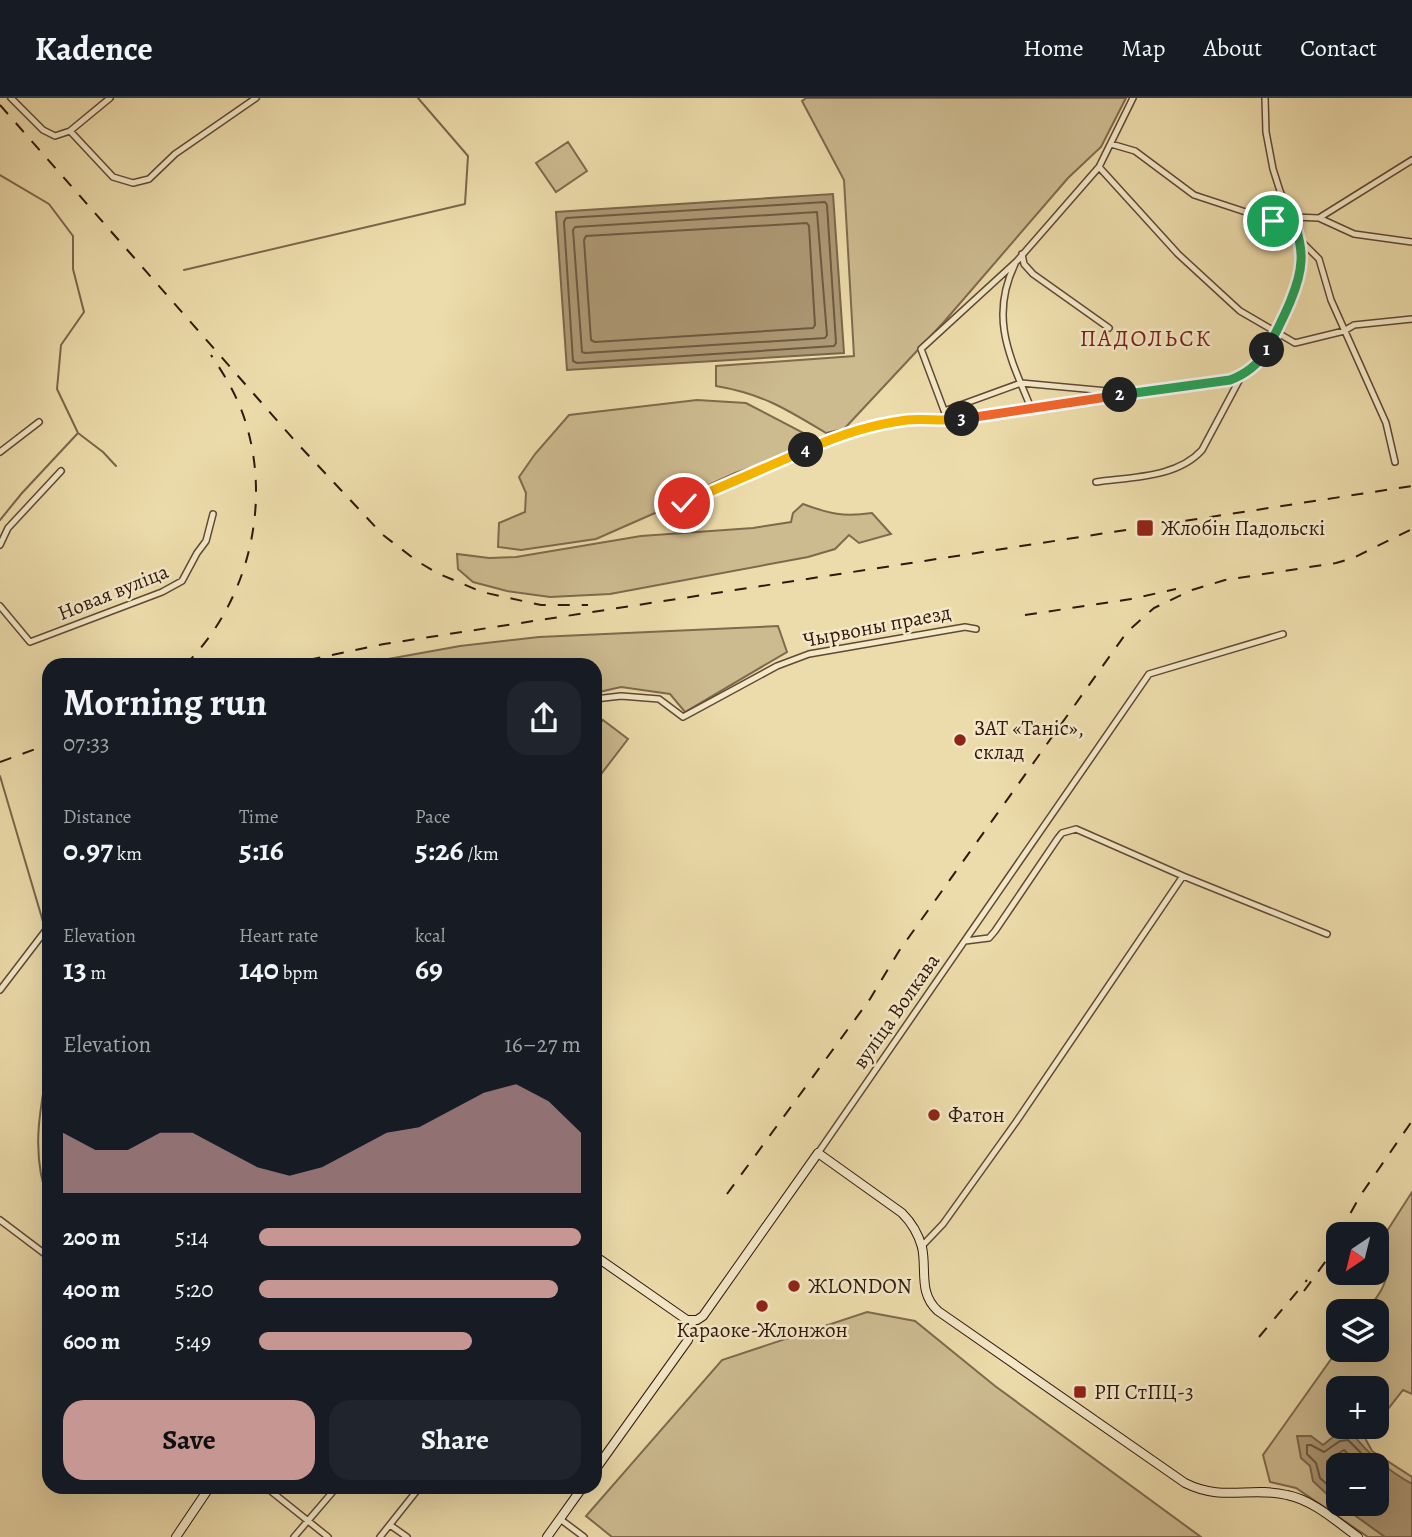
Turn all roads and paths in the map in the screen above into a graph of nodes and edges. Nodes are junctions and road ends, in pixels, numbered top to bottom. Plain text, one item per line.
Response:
1 (11, 98) edge
2 (110, 98) edge
3 (256, 98) edge
4 (1133, 98) edge
5 (1265, 98) edge
6 (70, 131) junction
7 (1111, 144) junction
8 (1412, 160) edge
9 (1099, 167) junction
10 (1293, 217) junction
11 (1319, 218) junction
12 (1299, 239) junction
13 (1412, 242) edge
14 (1022, 254) junction
15 (1017, 261) junction
16 (1412, 319) edge
17 (1109, 328) dead end
18 (1276, 331) junction
19 (1344, 331) junction
20 (1242, 375) junction
21 (1021, 383) junction
22 (1128, 393) junction
23 (1031, 408) junction
24 (944, 411) junction
25 (948, 421) junction
26 (39, 422) dead end
27 (0, 452) edge
28 (1395, 462) dead end
29 (61, 471) dead end
30 (1096, 482) dead end
31 (684, 503) dead end
32 (213, 514) dead end
33 (0, 545) edge
34 (0, 606) edge
35 (976, 629) dead end
36 (1283, 634) dead end
37 (602, 698) edge
38 (1183, 876) junction
39 (1327, 933) dead end
40 (42, 935) edge
41 (965, 941) junction
42 (0, 990) edge
43 (818, 1153) junction
44 (0, 1220) edge
45 (921, 1247) junction
46 (42, 1252) edge
47 (602, 1261) edge
48 (687, 1320) junction
49 (602, 1460) edge
50 (205, 1494) edge
51 (275, 1494) edge
52 (331, 1494) edge
53 (414, 1494) edge
54 (578, 1494) edge
55 (560, 1519) junction
56 (308, 1520) junction
57 (390, 1525) junction
58 (176, 1537) edge
59 (294, 1537) edge
60 (328, 1537) edge
61 (380, 1537) edge
62 (407, 1537) edge
63 (547, 1537) edge
64 (584, 1537) edge
65 (1358, 1537) edge

1 - 6 street
2 - 6 street
3 - 6 street
4 - 7 street
5 - 10 street
7 - 9 street
7 - 10 street
8 - 11 street
9 - 14 street
9 - 18 street
10 - 11 street
10 - 12 street
11 - 13 street
12 - 18 street
12 - 19 street
14 - 15 street
14 - 17 street
15 - 21 street
15 - 24 street
16 - 19 street
18 - 19 street
18 - 20 street
19 - 28 street
20 - 22 street
20 - 30 street
21 - 22 street
21 - 23 street
21 - 24 street
22 - 23 street
23 - 25 street
24 - 25 street
25 - 31 street
26 - 27 street
29 - 33 street
32 - 34 street, Новая вуліца
35 - 37 street, Чырвоны праезд
36 - 41 street, вуліца Волкава
38 - 39 street
38 - 41 street
38 - 45 street
40 - 42 street
41 - 43 street, вуліца Волкава
43 - 45 street
43 - 48 street, вуліца Волкава
44 - 46 street
45 - 65 street
47 - 48 street
48 - 49 street
50 - 58 street
51 - 56 street
52 - 56 street
53 - 57 street
54 - 55 street
55 - 63 street
55 - 64 street
56 - 59 street
56 - 60 street
57 - 61 street
57 - 62 street

